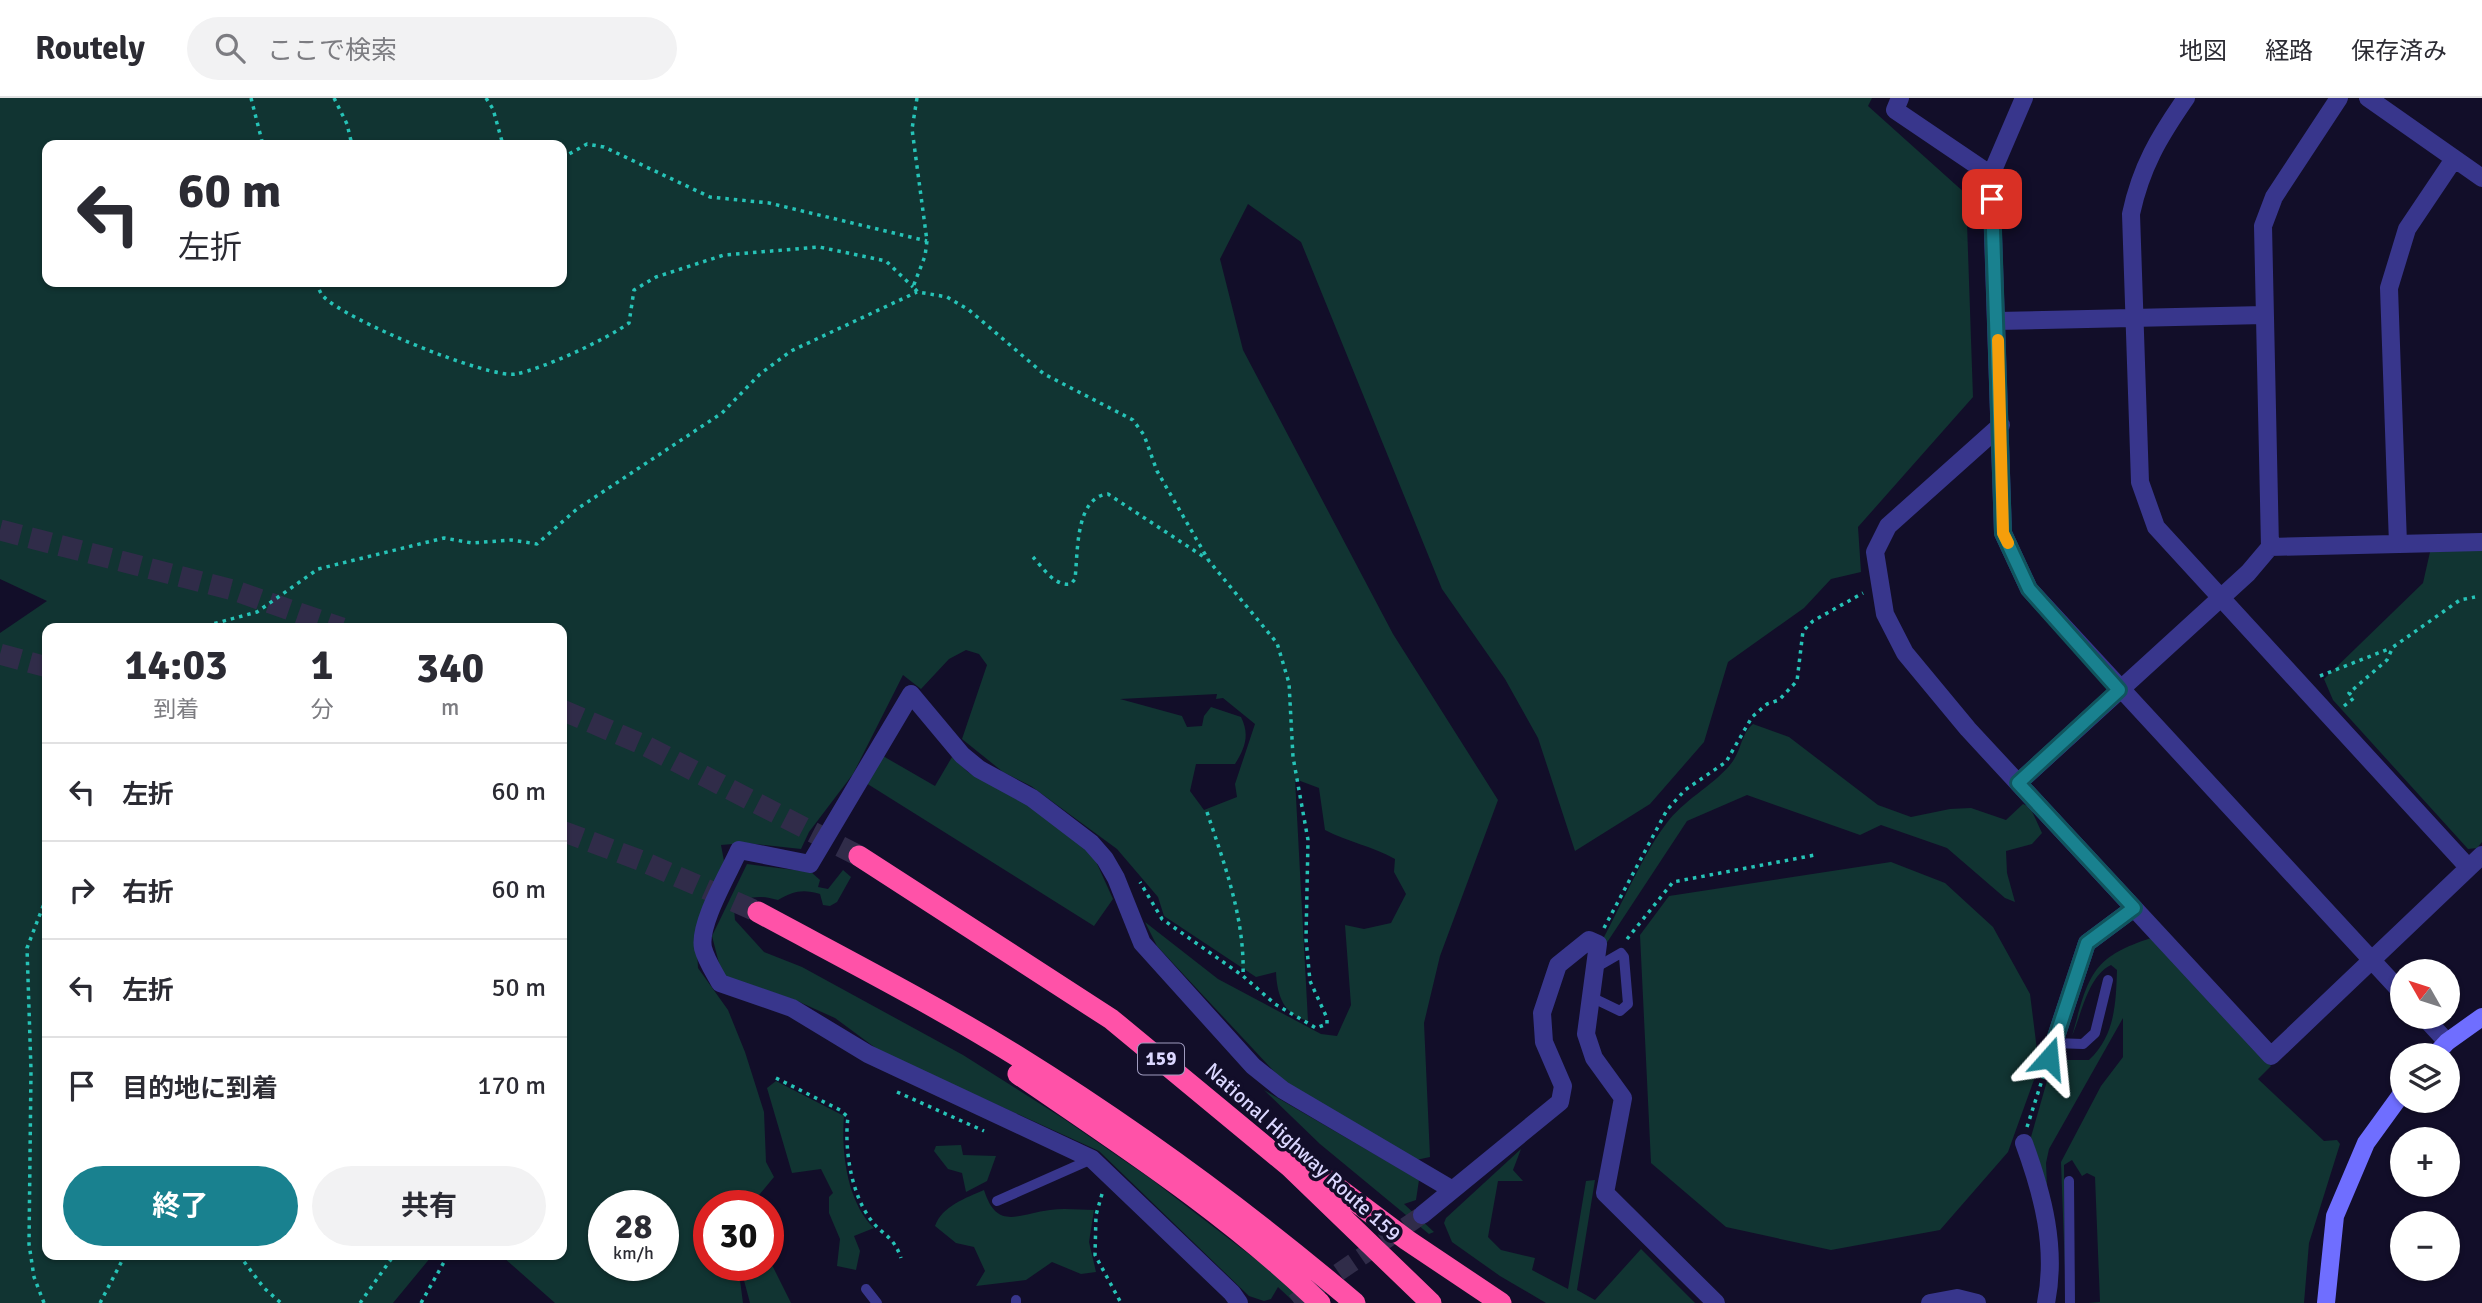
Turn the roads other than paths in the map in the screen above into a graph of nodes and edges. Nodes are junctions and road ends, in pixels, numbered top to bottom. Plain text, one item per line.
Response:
1 (1900, 98) edge
2 (2024, 98) edge
3 (2186, 98) edge
4 (2339, 98) edge
5 (2368, 98) edge
6 (2454, 159) junction
7 (1991, 175) junction
8 (2482, 178) edge
9 (2264, 315) junction
10 (2134, 318) junction
11 (1997, 321) junction
12 (2001, 425) junction
13 (2482, 542) edge
14 (2398, 544) junction
15 (2270, 547) junction
16 (2222, 597) junction
17 (2119, 690) junction
18 (2018, 783) junction
19 (859, 856) tunnel mouth
20 (2475, 861) edge
21 (2134, 908) junction
22 (758, 912) tunnel mouth
23 (826, 949) junction
24 (2371, 958) junction
25 (1594, 969) junction
26 (2390, 979) edge
27 (2108, 980) dead end
28 (1591, 997) junction
29 (2482, 1017) edge
30 (1111, 1019) junction
31 (2449, 1043) edge
32 (2052, 1050) joint
33 (2390, 1110) edge
34 (2024, 1143) road end
35 (1092, 1159) junction
36 (2069, 1181) dead end
37 (1451, 1189) junction
38 (997, 1200) dead end
39 (1422, 1215) tunnel mouth
40 (866, 1289) dead end
41 (877, 1303) edge
42 (1239, 1303) edge
43 (1320, 1303) edge
44 (1355, 1303) edge
45 (1431, 1303) edge
46 (1501, 1303) edge
47 (1716, 1303) edge
48 (1930, 1303) edge
49 (1977, 1303) edge
50 (2046, 1303) edge
51 (2070, 1303) edge
52 (2326, 1303) edge

1 - 7 street
2 - 7 street
3 - 10 street
4 - 9 street
5 - 6 street
6 - 8 street
6 - 14 street
7 - 11 street
9 - 10 street
9 - 15 street
10 - 11 street
10 - 16 street
11 - 12 street
12 - 17 street
12 - 18 street
13 - 14 street
14 - 15 street
15 - 16 street
16 - 17 street
16 - 20 street
17 - 18 street
17 - 24 street
18 - 21 street
19 - 30 highway, National Highway Route 159 / 159
20 - 24 street
21 - 24 street
21 - 32 street
22 - 23 highway
23 - 43 highway
23 - 44 highway
24 - 26 street
25 - 28 street
25 - 28 lane
25 - 37 street
27 - 32 lane
28 - 47 street
29 - 31 street
30 - 45 highway, National Highway Route 159 / 159
30 - 46 highway, 159
33 - 52 street
34 - 50 street
35 - 37 street
35 - 38 lane
35 - 42 street
36 - 51 lane
37 - 39 street
40 - 41 lane
48 - 49 street

